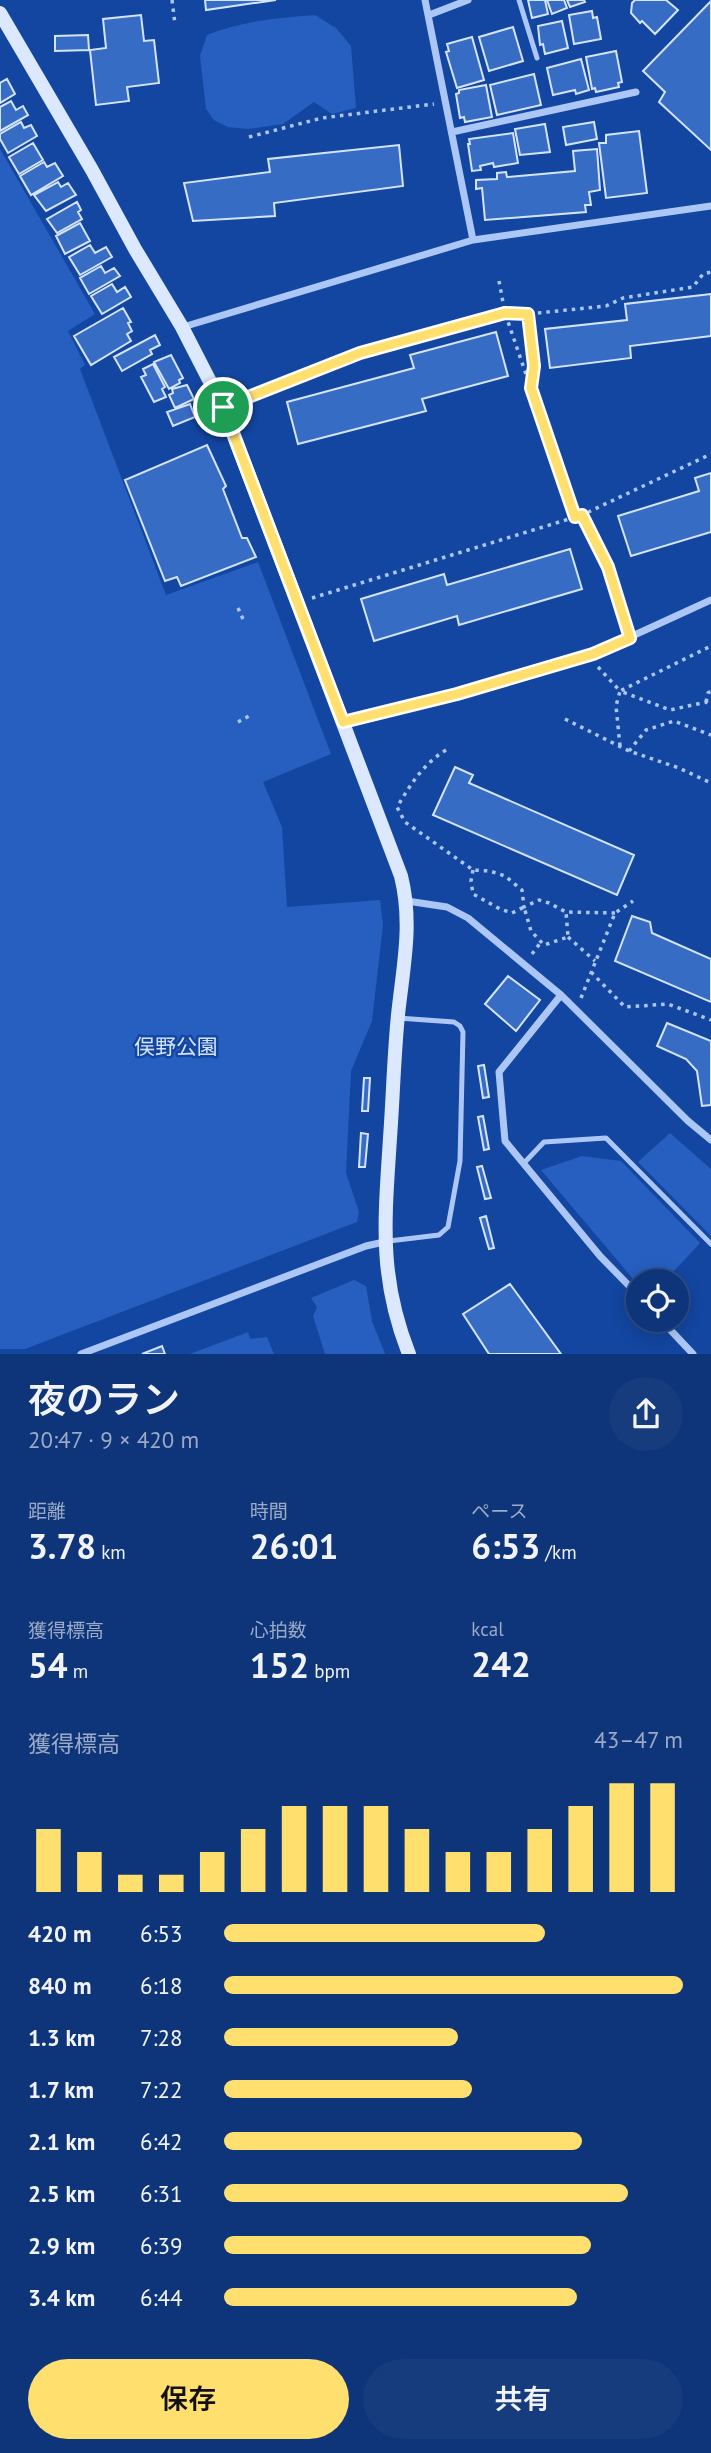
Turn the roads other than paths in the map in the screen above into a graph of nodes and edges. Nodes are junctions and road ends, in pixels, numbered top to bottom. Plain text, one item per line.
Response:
1 (425, 0) edge
2 (468, 0) edge
3 (519, 0) edge
4 (0, 13) edge
5 (429, 15) junction
6 (537, 58) dead end
7 (636, 92) dead end
8 (452, 132) junction
9 (711, 206) edge
10 (473, 240) junction
11 (182, 327) junction
12 (711, 600) edge
13 (343, 722) junction
14 (407, 901) junction
15 (561, 995) junction
16 (398, 1018) junction
17 (711, 1140) edge
18 (524, 1163) junction
19 (384, 1242) junction
20 (711, 1244) edge
21 (626, 1283) edge
22 (672, 1332) edge
23 (81, 1354) edge
24 (409, 1354) edge
25 (693, 1354) edge

1 - 5 street
2 - 5 street
3 - 6 lane
4 - 11 street
5 - 8 street
7 - 8 street
8 - 10 street
9 - 10 street
10 - 11 street
11 - 13 street
12 - 13 street
13 - 14 street
14 - 15 street
14 - 16 street
15 - 17 street
15 - 18 street
16 - 19 street
16 - 19 lane
18 - 20 lane
18 - 21 street
19 - 23 street
19 - 24 street
22 - 25 street

